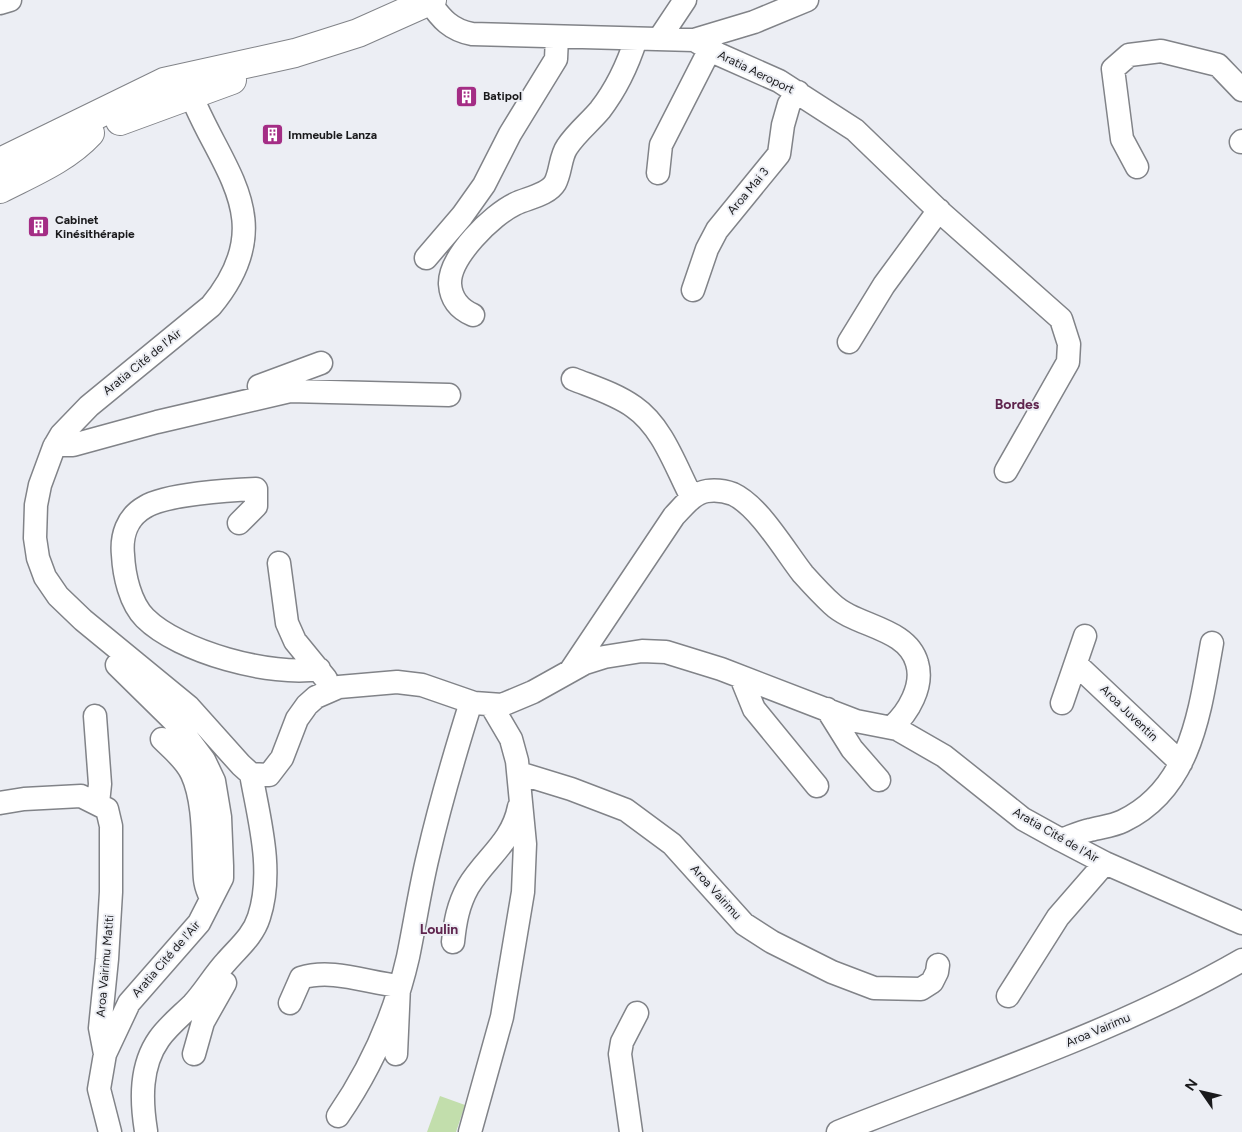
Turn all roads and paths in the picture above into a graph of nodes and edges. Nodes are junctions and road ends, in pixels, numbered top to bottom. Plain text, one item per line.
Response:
1 (10, 0) edge
2 (430, 0) edge
3 (685, 0) edge
4 (807, 0) edge
5 (0, 3) edge
6 (557, 37) junction
7 (636, 39) junction
8 (660, 39) junction
9 (702, 45) junction
10 (180, 86) junction
11 (1242, 90) edge
12 (798, 92) junction
13 (90, 133) junction
14 (0, 149) edge
15 (0, 162) edge
16 (1137, 167) dead end
17 (658, 173) dead end
18 (0, 175) edge
19 (0, 189) edge
20 (939, 210) junction
21 (426, 258) dead end
22 (693, 290) dead end
23 (473, 315) dead end
24 (849, 342) dead end
25 (321, 363) dead end
26 (573, 379) dead end
27 (449, 396) dead end
28 (183, 416) junction
29 (55, 445) junction
30 (1006, 471) dead end
31 (692, 498) junction
32 (239, 522) dead end
33 (279, 563) dead end
34 (101, 635) junction
35 (1085, 636) dead end
36 (1212, 643) dead end
37 (1076, 664) junction
38 (318, 669) junction
39 (571, 670) junction
40 (741, 677) junction
41 (333, 689) junction
42 (1062, 703) dead end
43 (481, 704) junction
44 (827, 709) junction
45 (95, 716) dead end
46 (892, 727) junction
47 (162, 739) dead end
48 (1181, 763) junction
49 (251, 774) junction
50 (879, 780) dead end
51 (520, 782) junction
52 (816, 786) dead end
53 (0, 803) edge
54 (98, 803) junction
55 (1061, 840) junction
56 (1105, 863) junction
57 (211, 898) junction
58 (1242, 922) edge
59 (453, 942) dead end
60 (243, 945) junction
61 (1242, 960) edge
62 (938, 965) dead end
63 (399, 986) junction
64 (1008, 996) dead end
65 (290, 1003) dead end
66 (637, 1014) dead end
67 (105, 1054) junction
68 (194, 1054) dead end
69 (396, 1054) dead end
70 (338, 1116) dead end
71 (146, 1131) dead end
72 (110, 1132) edge
73 (470, 1132) edge
74 (631, 1132) edge
75 (838, 1132) edge

1 - 5 street
2 - 6 street, Aratia Aeroport
2 - 10 main road
3 - 8 street
4 - 9 street
6 - 7 street, Aratia Aeroport
6 - 21 street
7 - 8 street, Aratia Aeroport
7 - 23 street
8 - 9 street, Aratia Aeroport
9 - 12 street, Aratia Aeroport
9 - 17 street
10 - 13 main road
10 - 14 main road
10 - 15 main road
10 - 29 street, Aratia Cité de l'Air
11 - 16 street
12 - 20 street, Aratia Aeroport
12 - 22 street, Aroa Mai 3
13 - 18 main road
13 - 19 main road
20 - 24 street
20 - 30 street, Aratia Aeroport
25 - 28 street
26 - 31 street
27 - 28 street
28 - 29 street
29 - 34 street, Aratia Cité de l'Air
31 - 39 street
31 - 46 street
32 - 38 street
33 - 38 street
34 - 49 street, Aratia Cité de l'Air
34 - 57 street, Aratia Cité de l'Air
35 - 37 street
36 - 48 street
37 - 42 street
37 - 48 street, Aroa Juventin
38 - 41 street
39 - 40 street, Aratia Cité de l'Air
39 - 43 street, Aratia Cité de l'Air
40 - 44 street, Aratia Cité de l'Air
40 - 52 street
41 - 43 street, Aratia Cité de l'Air
41 - 49 street, Aratia Cité de l'Air
43 - 51 street
43 - 63 street
44 - 46 street, Aratia Cité de l'Air
44 - 50 street
45 - 54 street
46 - 55 street, Aratia Cité de l'Air
47 - 57 street
48 - 55 street
49 - 60 street
51 - 59 street
51 - 62 street, Aroa Vairimu
51 - 73 street
53 - 54 street
54 - 67 street, Aroa Vairimu Matiti
55 - 56 street, Aratia Cité de l'Air
56 - 58 street, Aratia Cité de l'Air
56 - 64 street
57 - 67 street, Aratia Cité de l'Air
60 - 68 street
60 - 71 street
61 - 75 street, Aroa Vairimu
63 - 65 street
63 - 69 street
63 - 70 street
66 - 74 street
67 - 72 street, Aroa Vairimu Matiti

